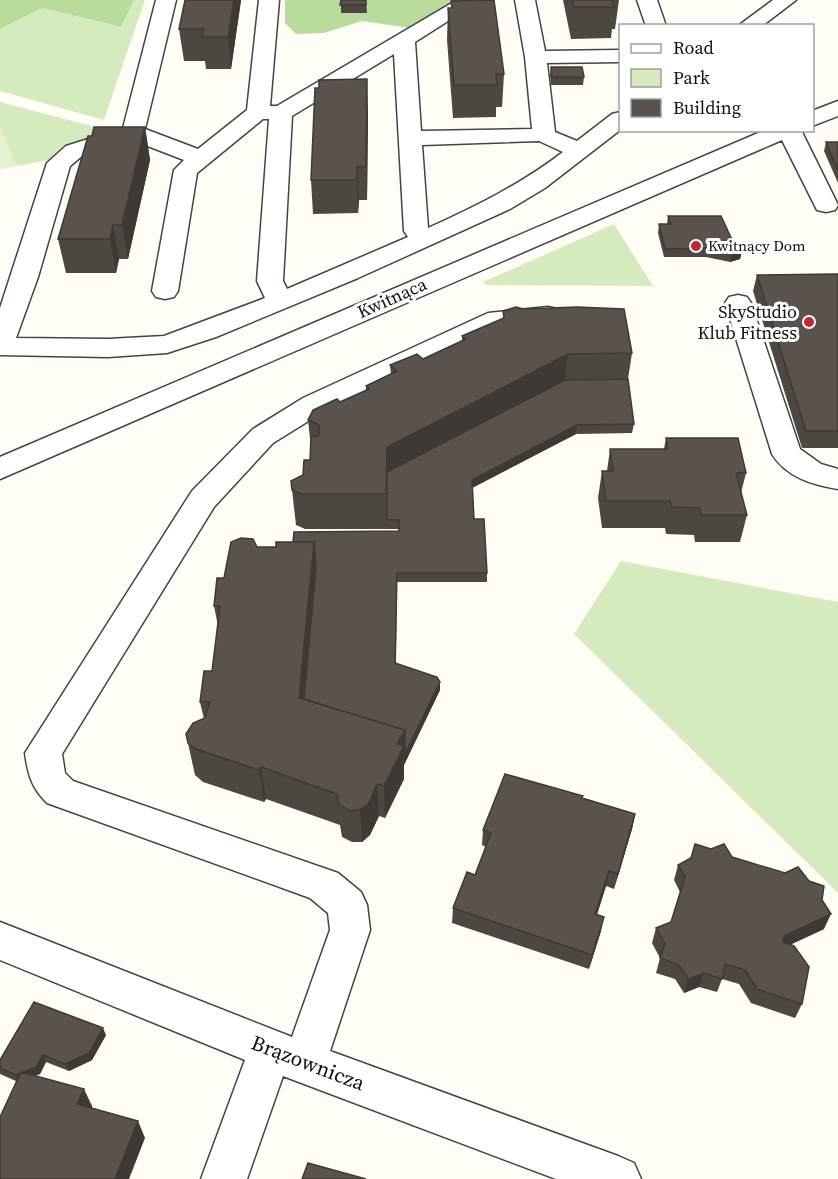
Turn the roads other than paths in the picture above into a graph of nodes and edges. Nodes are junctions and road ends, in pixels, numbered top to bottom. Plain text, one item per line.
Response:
1 (166, 0) edge
2 (269, 0) edge
3 (471, 0) edge
4 (525, 0) edge
5 (648, 0) edge
6 (786, 0) edge
7 (655, 24) edge
8 (751, 24) edge
9 (404, 39) junction
10 (619, 56) edge
11 (536, 57) junction
12 (838, 108) edge
13 (270, 113) junction
14 (814, 119) edge
15 (619, 120) edge
16 (133, 132) junction
17 (782, 132) edge
18 (788, 132) edge
19 (544, 134) junction
20 (410, 138) junction
21 (579, 150) junction
22 (200, 158) junction
23 (826, 205) dead end
24 (423, 240) junction
25 (349, 273) junction
26 (165, 291) dead end
27 (279, 300) junction
28 (386, 301) junction
29 (738, 303) dead end
30 (575, 315) edge
31 (0, 345) edge
32 (0, 469) edge
33 (838, 479) edge
34 (2, 945) edge
35 (287, 1056) junction
36 (224, 1179) edge
37 (618, 1179) edge

1 - 16 street
2 - 13 street
3 - 9 street
4 - 11 street
5 - 7 street
6 - 8 street
9 - 13 street
9 - 20 street
10 - 11 street
11 - 19 street
12 - 14 street
13 - 22 street
13 - 27 street
15 - 21 street
16 - 22 street
16 - 31 street
17 - 28 street, Kwitnąca
18 - 23 street
19 - 20 street
19 - 21 street
20 - 24 street
21 - 24 street
22 - 26 street
24 - 25 street
25 - 27 street
25 - 28 street
27 - 31 street
28 - 32 street, Kwitnąca
29 - 33 street
30 - 35 street
34 - 35 street, Brązownicza
35 - 36 street
35 - 37 street, Brązownicza

